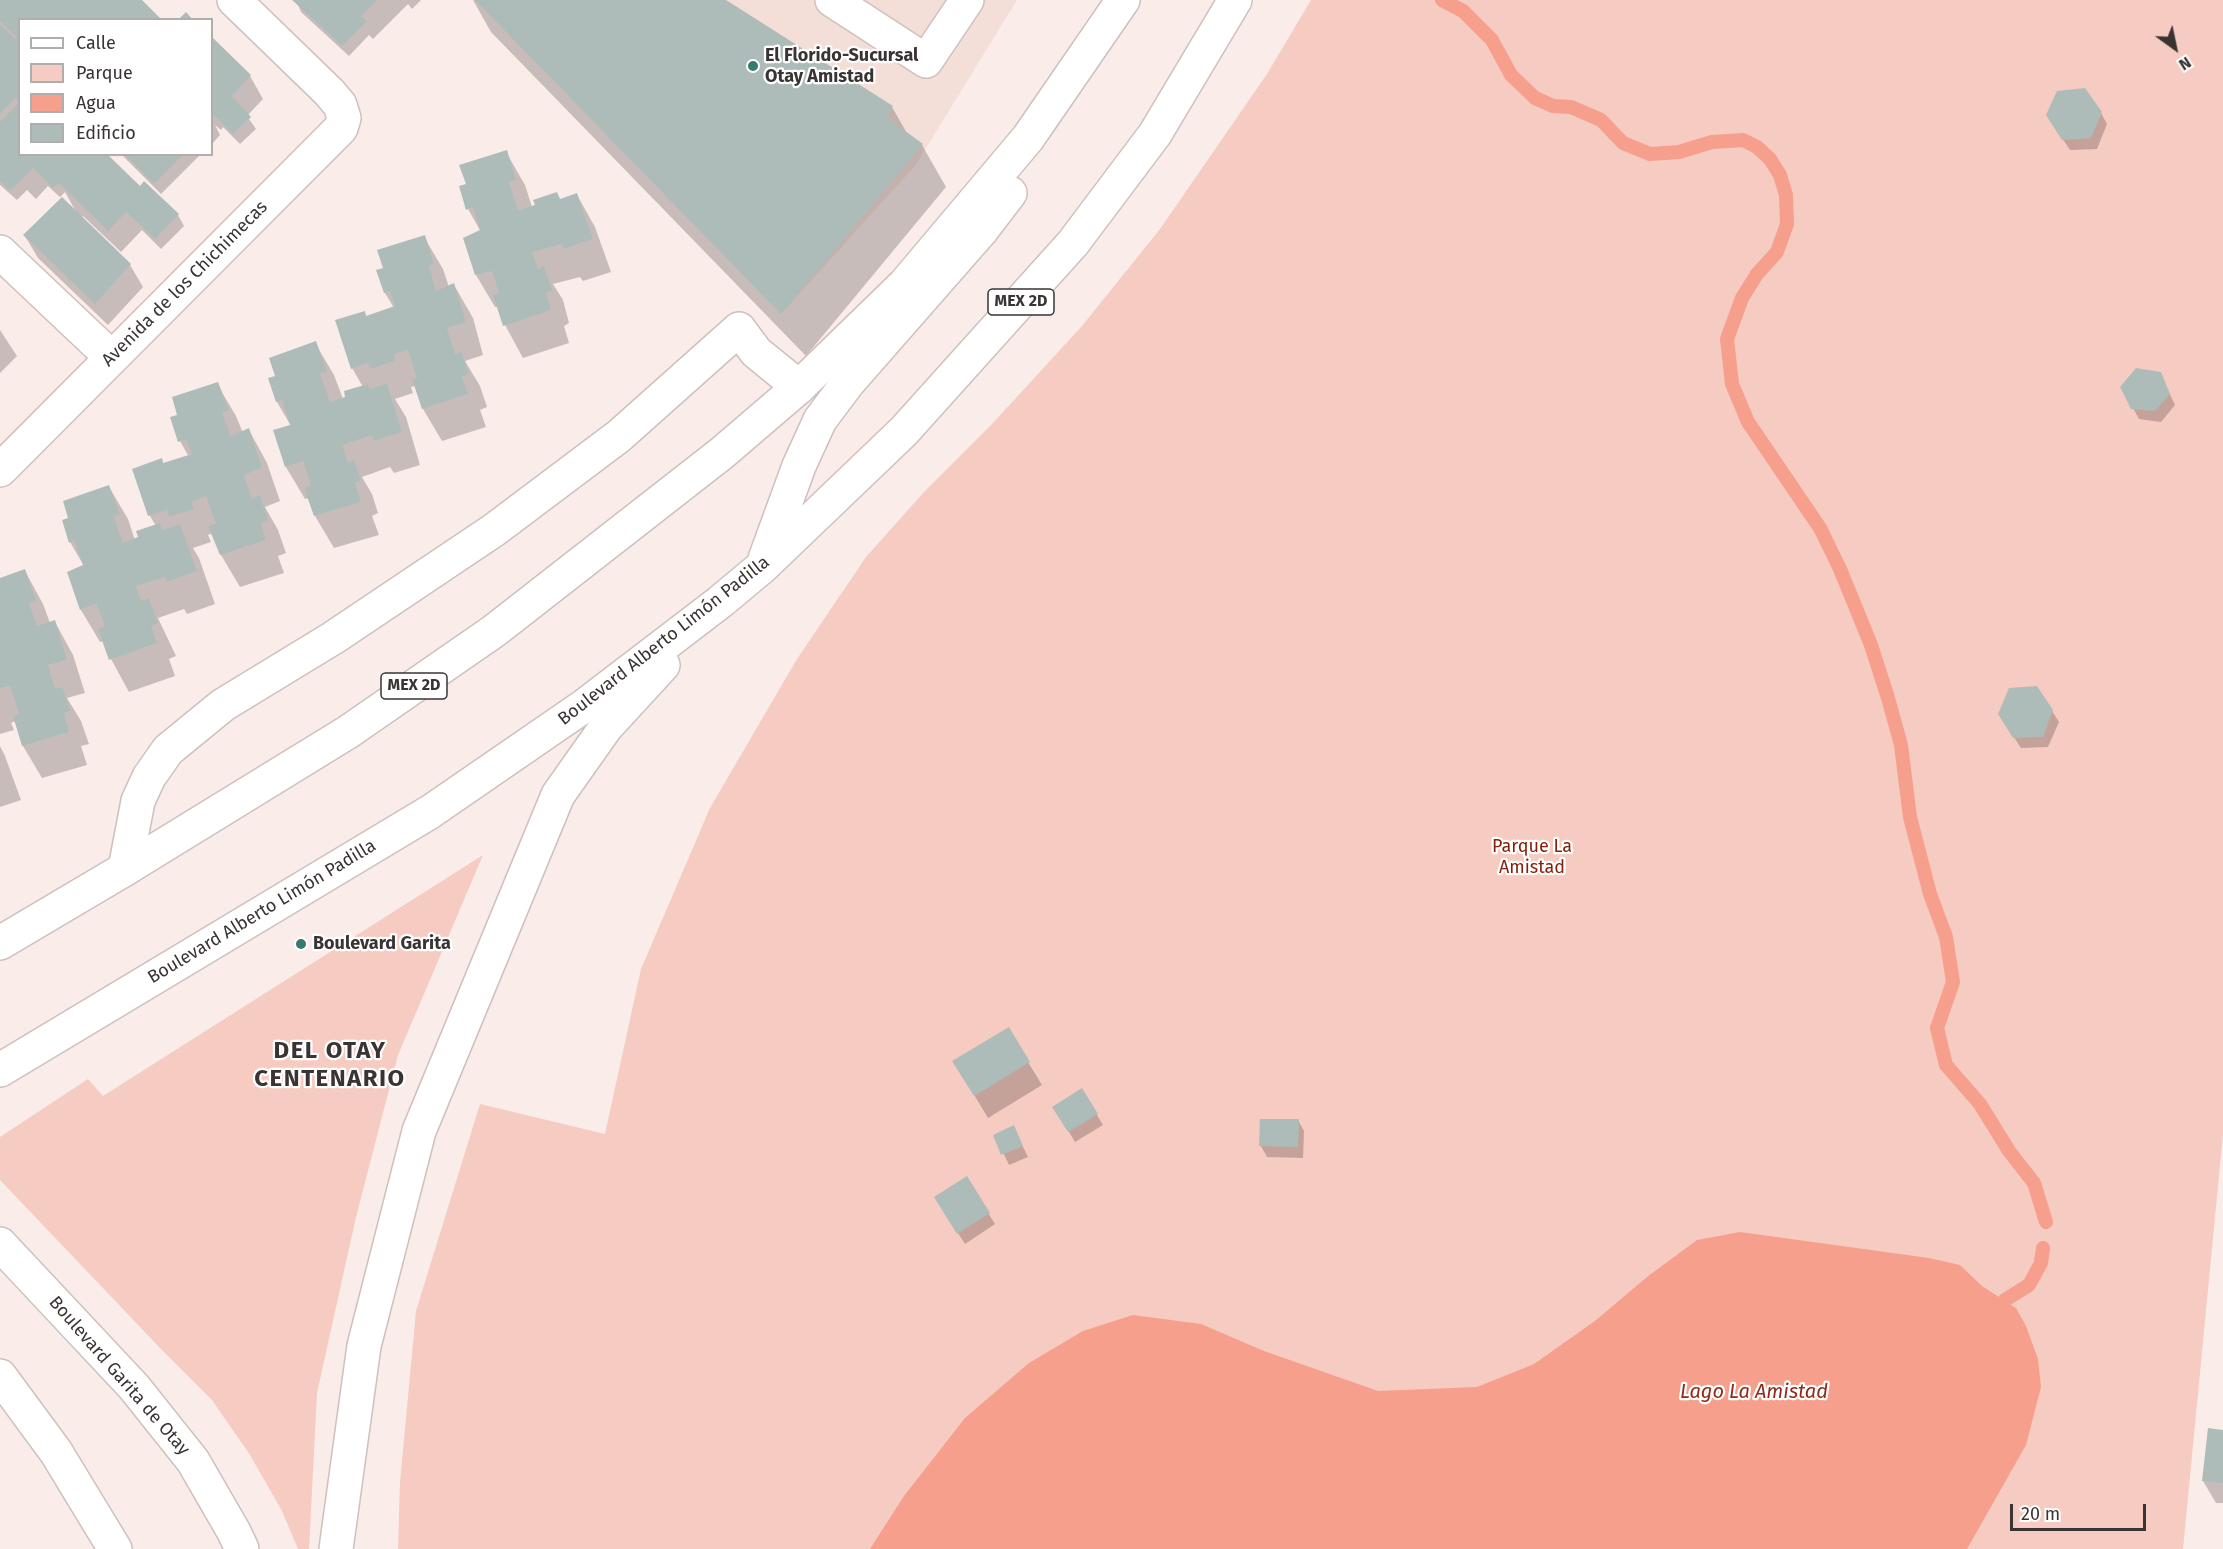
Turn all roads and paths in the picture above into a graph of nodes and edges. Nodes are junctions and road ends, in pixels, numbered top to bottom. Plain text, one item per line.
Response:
1 (234, 0) edge
2 (832, 0) edge
3 (967, 0) edge
4 (1123, 0) edge
5 (1234, 0) edge
6 (1087, 53) junction
7 (0, 252) edge
8 (111, 357) junction
9 (799, 387) junction
10 (0, 470) edge
11 (762, 567) junction
12 (720, 602) junction
13 (125, 869) junction
14 (0, 944) edge
15 (0, 1070) edge
16 (0, 1244) edge
17 (0, 1376) edge
18 (115, 1549) edge
19 (242, 1549) edge
20 (336, 1549) edge

1 - 8 main road, Avenida de los Chichimecas
2 - 3 main road
4 - 6 main road, MEX 2D
5 - 11 main road, Boulevard Alberto Limón Padilla / MEX 2D
6 - 9 main road, MEX 2D
6 - 11 main road
7 - 8 main road
8 - 10 main road, Avenida de los Chichimecas
9 - 13 main road, MEX 2D
9 - 13 main road
11 - 12 main road, Boulevard Alberto Limón Padilla / MEX 2D
12 - 15 main road, Boulevard Alberto Limón Padilla / MEX 2D
12 - 20 main road
13 - 14 main road, MEX 2D
16 - 19 main road, Boulevard Garita de Otay
17 - 18 main road

